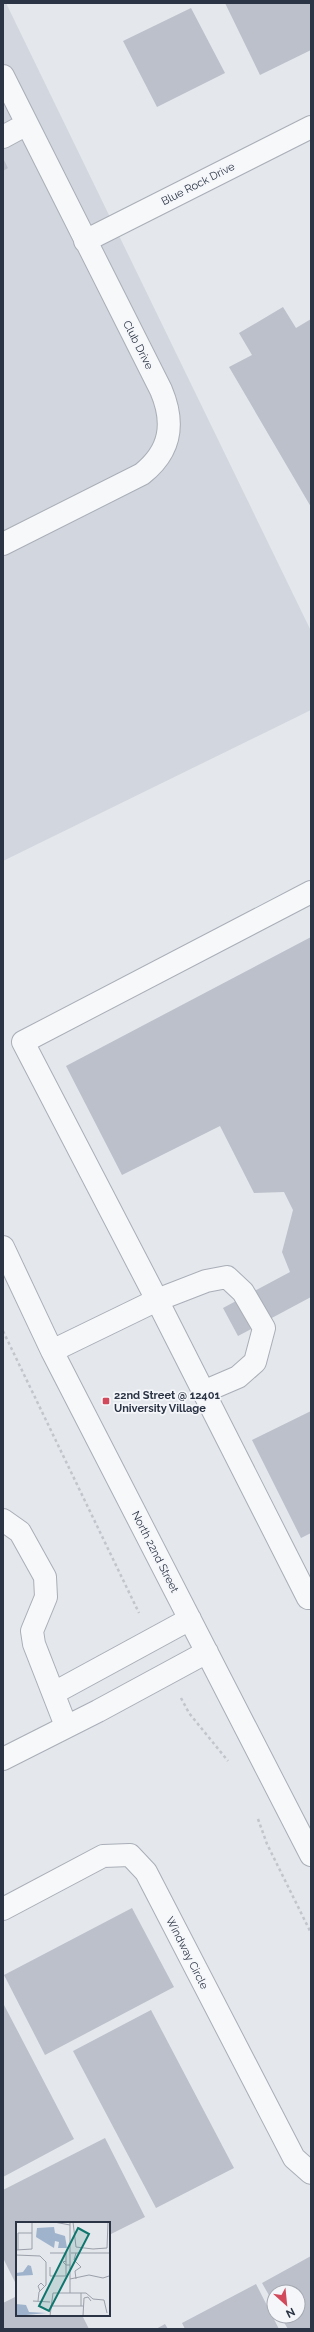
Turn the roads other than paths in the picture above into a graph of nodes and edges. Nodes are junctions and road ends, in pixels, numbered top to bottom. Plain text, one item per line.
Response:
1 (3, 76) edge
2 (27, 124) junction
3 (310, 130) edge
4 (3, 137) edge
5 (85, 241) junction
6 (3, 544) edge
7 (311, 892) edge
8 (3, 1247) edge
9 (157, 1300) junction
10 (52, 1351) junction
11 (203, 1392) junction
12 (3, 1520) edge
13 (311, 1597) edge
14 (190, 1619) junction
15 (207, 1652) junction
16 (54, 1693) junction
17 (66, 1726) junction
18 (3, 1759) edge
19 (311, 1855) edge
20 (3, 1909) edge
21 (311, 2173) edge

1 - 2 street, Club Drive
2 - 4 street
2 - 5 street, Club Drive
3 - 5 street, Blue Rock Drive
5 - 6 street, Club Drive
7 - 9 street
8 - 10 street, North 22nd Street
9 - 10 street
9 - 11 street
9 - 11 street
10 - 14 street, North 22nd Street
11 - 13 street
12 - 16 street
14 - 15 street, North 22nd Street
14 - 16 street
15 - 17 street
15 - 19 street, North 22nd Street
16 - 17 street
17 - 18 street
20 - 21 street, Windway Circle

